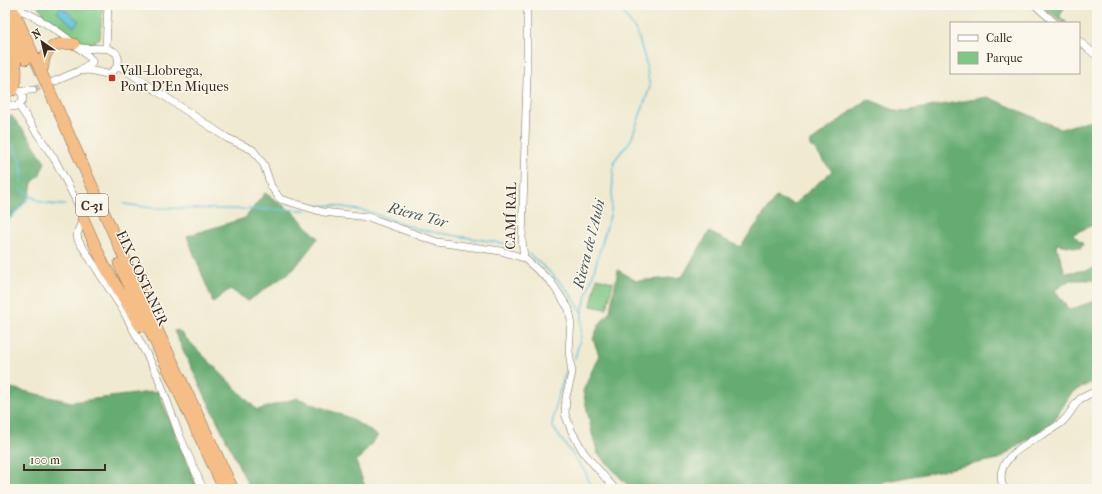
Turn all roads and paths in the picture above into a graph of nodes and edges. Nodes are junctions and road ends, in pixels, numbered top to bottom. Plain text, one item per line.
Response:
1 (108, 5) edge
2 (527, 5) edge
3 (1035, 5) edge
4 (15, 6) edge
5 (5, 12) edge
6 (1055, 22) edge
7 (5, 29) edge
8 (1080, 43) edge
9 (77, 46) junction
10 (102, 49) junction
11 (1097, 56) edge
12 (92, 61) junction
13 (118, 66) junction
14 (43, 67) junction
15 (79, 71) junction
16 (98, 72) junction
17 (53, 82) tunnel mouth
18 (11, 92) edge
19 (23, 99) junction
20 (19, 106) junction
21 (76, 152) junction
22 (83, 218) junction
23 (89, 231) junction
24 (77, 234) junction
25 (524, 258) junction
26 (1097, 391) edge
27 (181, 397) junction
28 (203, 489) edge
29 (224, 489) edge
30 (234, 489) edge
31 (615, 489) edge
32 (1004, 489) edge

1 - 10 street
2 - 25 street, CAMÍ RAL
3 - 6 street
4 - 9 street
4 - 14 highway
4 - 21 highway, C-31
5 - 27 highway, EIX COSTANER / C-31
7 - 18 highway
8 - 11 street
9 - 10 street
9 - 12 street
9 - 14 highway
10 - 12 street
10 - 13 street
12 - 15 street
12 - 16 street
13 - 16 street
13 - 25 street
14 - 21 highway
15 - 16 street
15 - 17 street
18 - 19 street
18 - 19 street
18 - 20 street
19 - 20 street
20 - 22 street
21 - 30 highway, C-31
22 - 23 highway
22 - 24 street
23 - 24 street
23 - 27 highway
24 - 28 street
25 - 31 street, CAMÍ RAL
26 - 32 street
27 - 29 highway, EIX COSTANER / C-31

